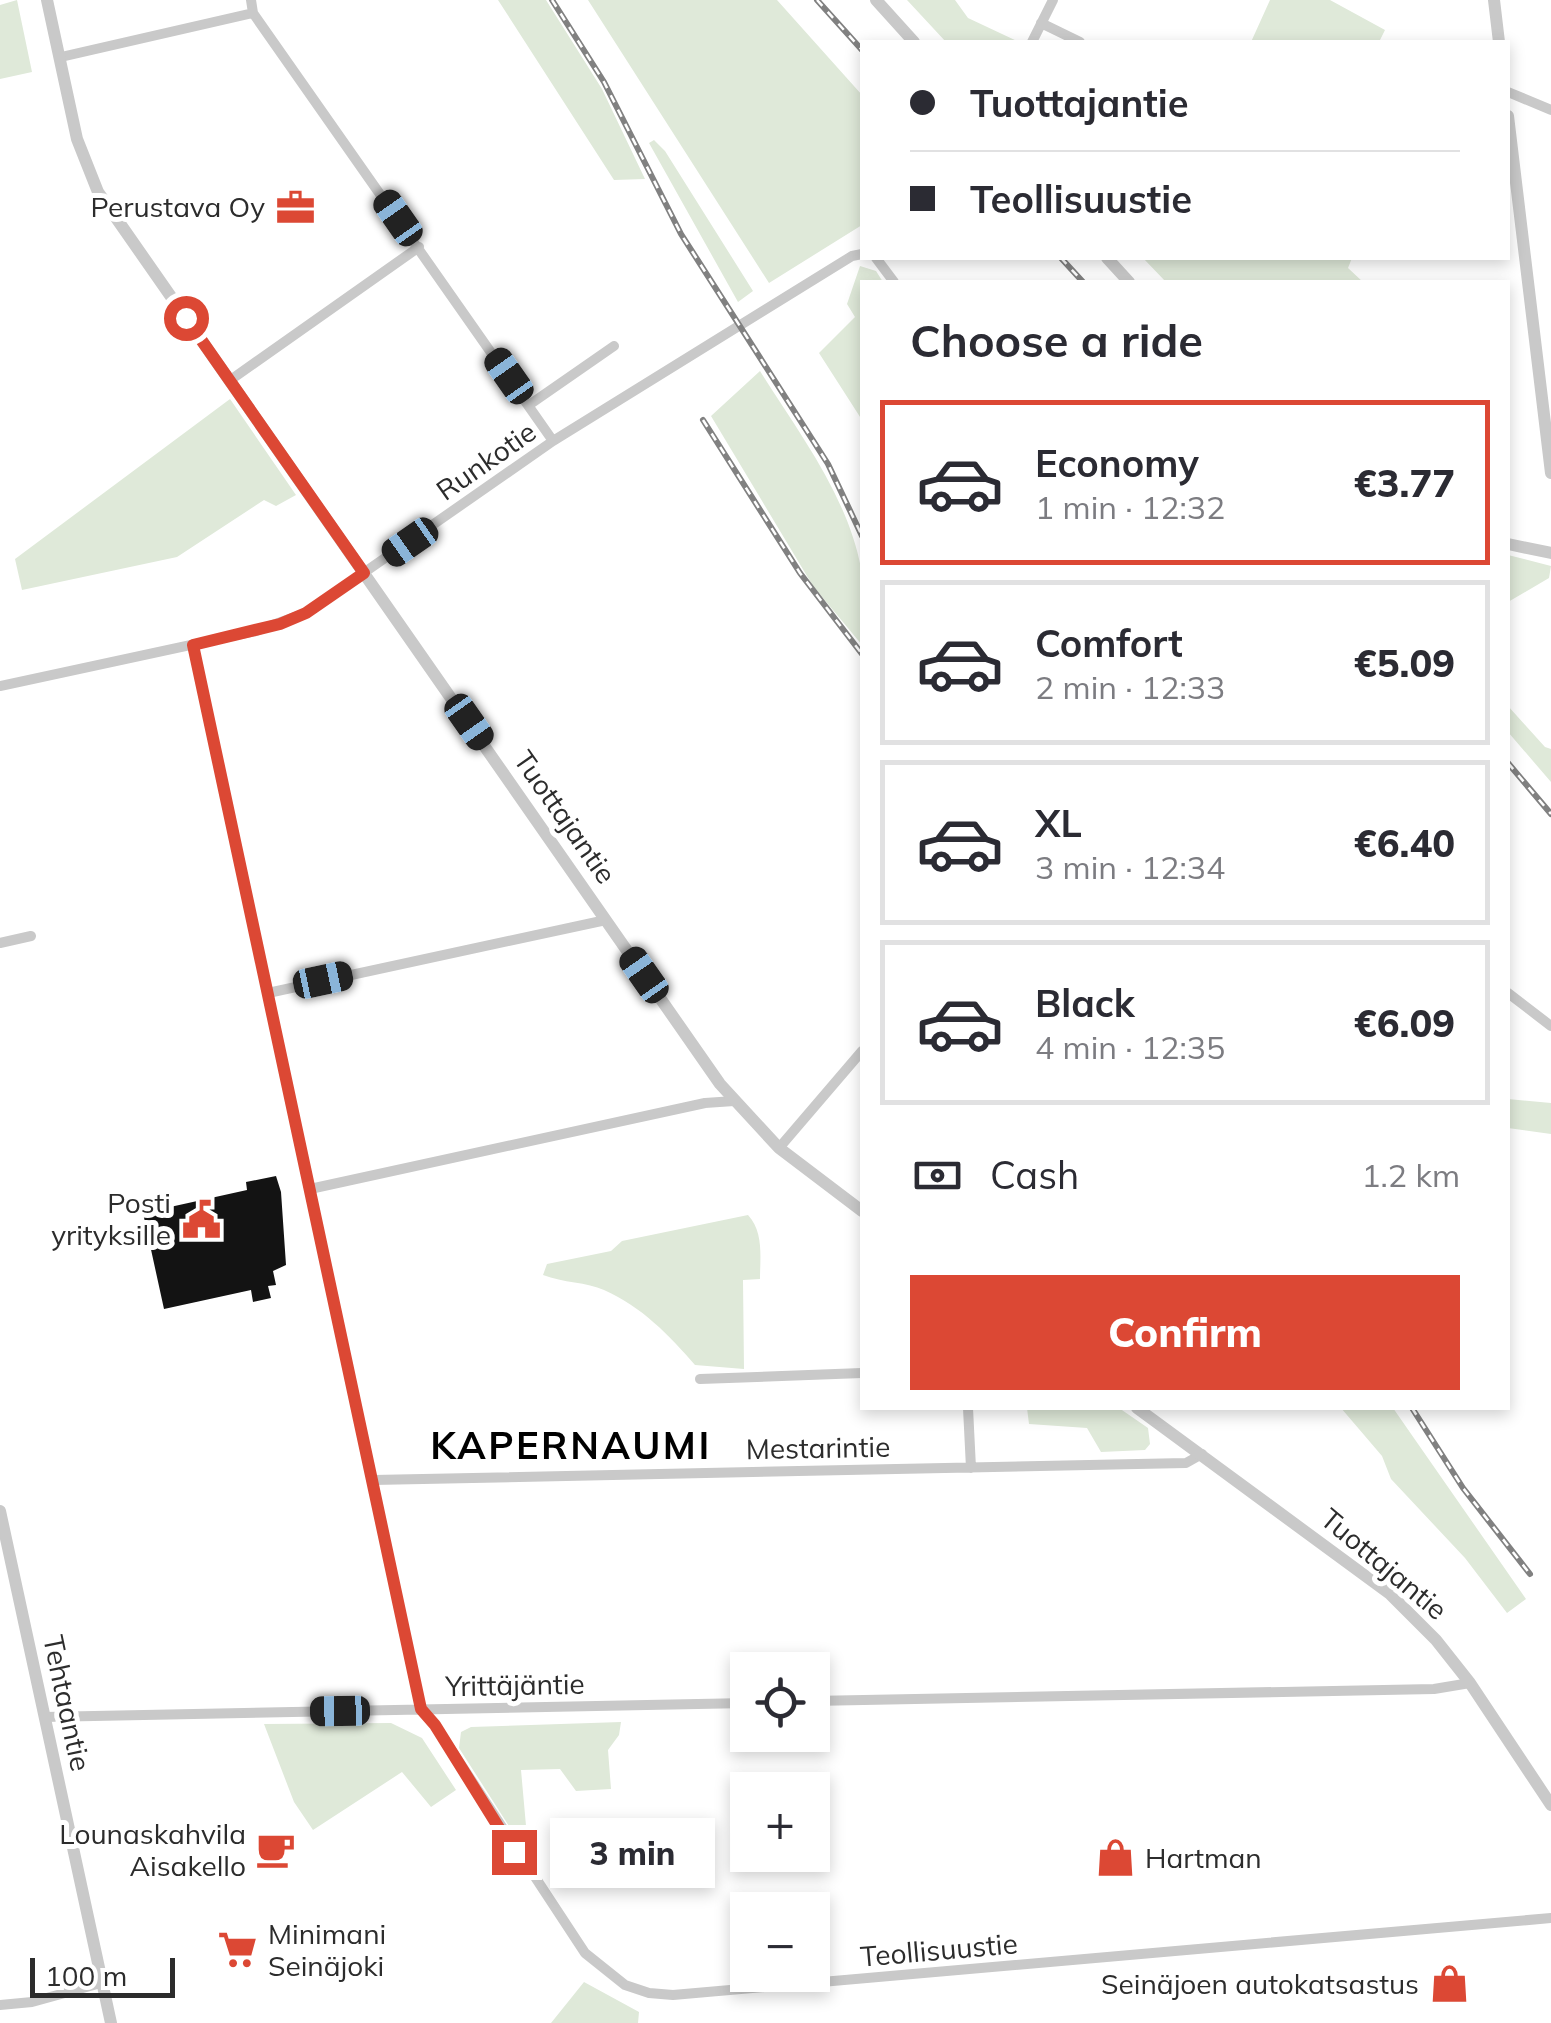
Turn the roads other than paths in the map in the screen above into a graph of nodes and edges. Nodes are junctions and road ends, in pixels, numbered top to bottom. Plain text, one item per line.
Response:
1 (47, 0) edge
2 (251, 0) edge
3 (876, 0) edge
4 (1052, 0) edge
5 (1494, 0) edge
6 (254, 13) junction
7 (1041, 24) junction
8 (912, 40) edge
9 (1033, 40) edge
10 (1076, 40) edge
11 (1498, 40) edge
12 (61, 57) junction
13 (1510, 93) edge
14 (1551, 110) edge
15 (1510, 131) edge
16 (419, 247) junction
17 (860, 254) edge
18 (1109, 260) edge
19 (1127, 280) edge
20 (614, 346) dead end
21 (230, 381) junction
22 (1547, 399) edge
23 (529, 405) junction
24 (553, 441) junction
25 (1551, 474) edge
26 (1510, 544) edge
27 (1551, 553) edge
28 (364, 573) junction
29 (193, 645) junction
30 (0, 686) edge
31 (606, 920) junction
32 (31, 936) dead end
33 (0, 944) edge
34 (268, 993) junction
35 (1510, 995) edge
36 (1551, 1026) edge
37 (860, 1053) edge
38 (734, 1101) junction
39 (779, 1148) junction
40 (310, 1189) junction
41 (860, 1210) edge
42 (860, 1373) edge
43 (700, 1379) dead end
44 (968, 1410) edge
45 (1140, 1410) edge
46 (1202, 1454) junction
47 (971, 1468) junction
48 (373, 1480) junction
49 (0, 1511) edge
50 (1470, 1683) junction
51 (830, 1701) edge
52 (730, 1703) edge
53 (421, 1709) junction
54 (44, 1717) junction
55 (1551, 1805) edge
56 (1551, 1918) edge
57 (101, 1983) junction
58 (0, 2005) edge
59 (111, 2023) edge

1 - 12 street, Tuottajantie
2 - 6 street
3 - 8 street
4 - 7 street
5 - 11 street
6 - 12 street
6 - 16 street
7 - 9 street
7 - 10 street
12 - 21 street, Tuottajantie
13 - 14 street
15 - 22 street
16 - 21 street
16 - 23 street
17 - 24 street, Runkotie
18 - 19 street
20 - 23 street
21 - 28 street, Tuottajantie
22 - 25 street
23 - 24 street
24 - 28 street, Runkotie
26 - 27 street
28 - 29 street, Runkotie
28 - 31 street, Tuottajantie
29 - 30 street, Runkotie
29 - 34 street, Teollisuustie
31 - 34 street
31 - 38 street, Tuottajantie
32 - 33 street
34 - 40 street, Teollisuustie
35 - 36 street
37 - 39 street
38 - 39 street, Tuottajantie
38 - 40 street
39 - 41 street, Tuottajantie
40 - 48 street, Teollisuustie
42 - 43 street
44 - 47 street
45 - 46 street, Tuottajantie
46 - 47 street, Mestarintie
46 - 50 street, Tuottajantie
47 - 48 street, Mestarintie
48 - 53 street, Teollisuustie
49 - 54 street, Tehtaantie
50 - 51 street
50 - 55 street, Tuottajantie
52 - 53 street, Yrittäjäntie
53 - 54 street, Yrittäjäntie
53 - 56 street, Teollisuustie
54 - 57 street, Tehtaantie
57 - 58 street
57 - 59 street, Tehtaantie

